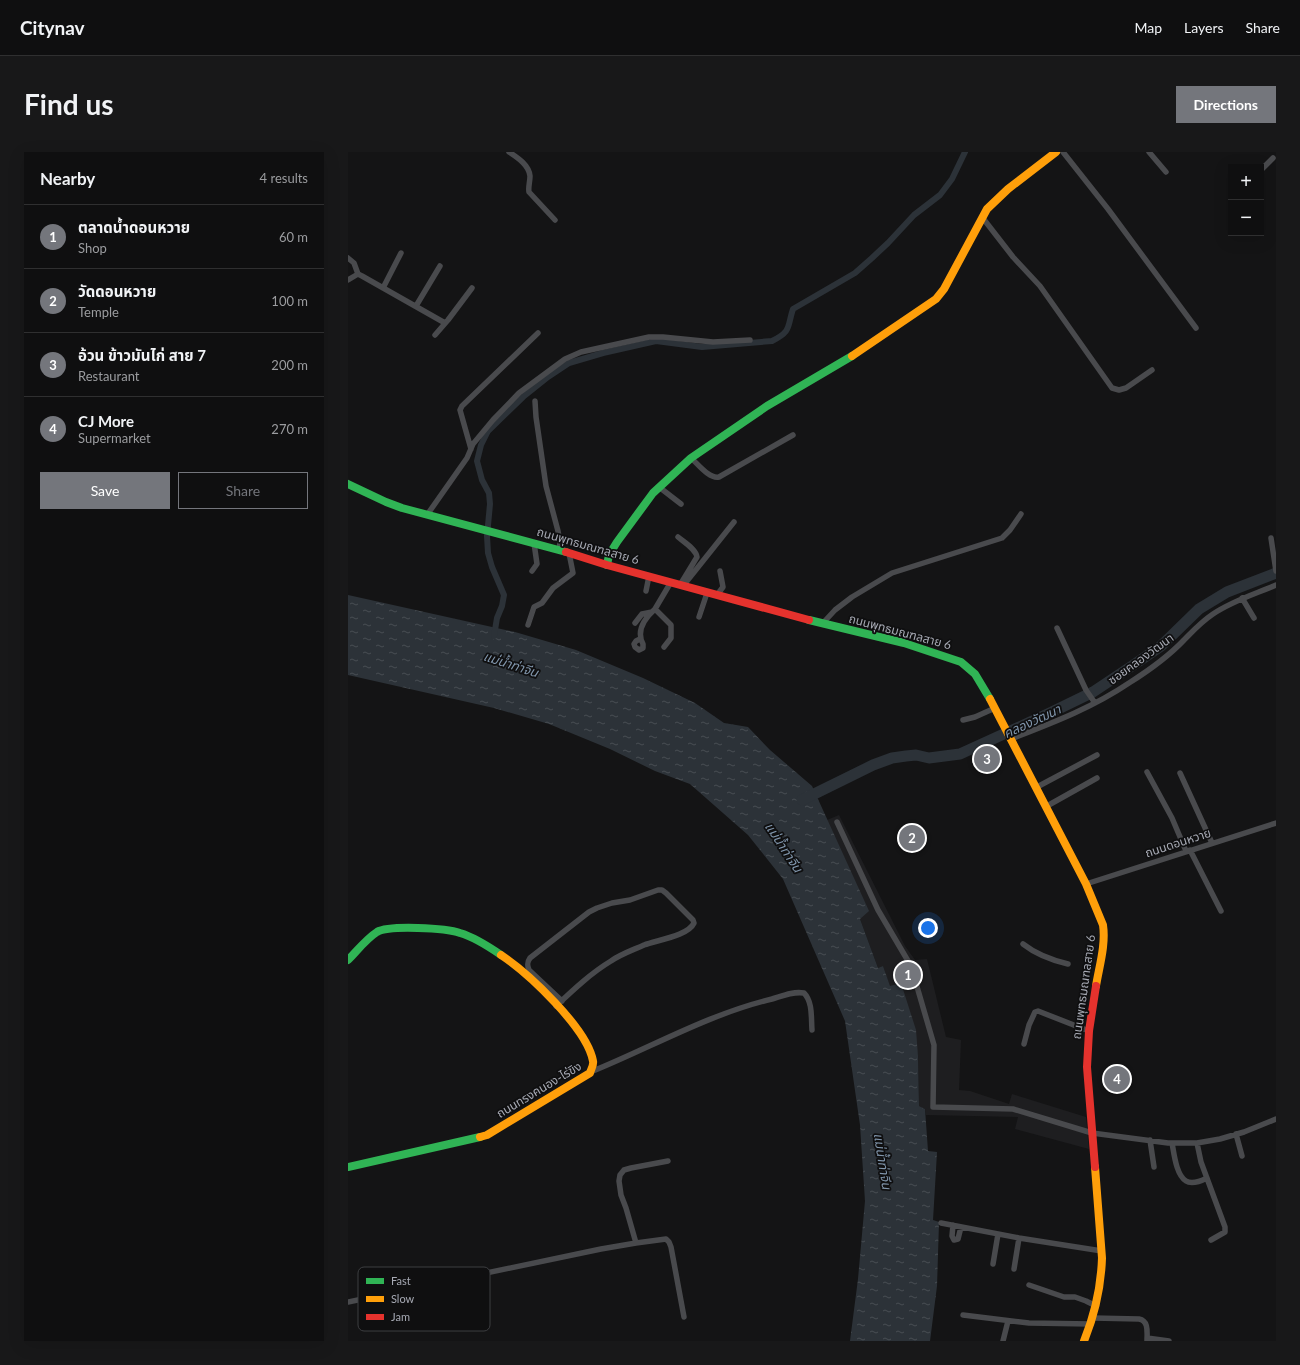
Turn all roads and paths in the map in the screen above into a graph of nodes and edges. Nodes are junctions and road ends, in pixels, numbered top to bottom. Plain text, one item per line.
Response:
1 (509, 152) edge
2 (1056, 152) edge
3 (1063, 152) edge
4 (1149, 152) edge
5 (1268, 152) edge
6 (1275, 158) edge
7 (1264, 167) edge
8 (1166, 172) dead end
9 (982, 218) junction
10 (555, 220) dead end
11 (402, 253) dead end
12 (348, 258) edge
13 (440, 266) dead end
14 (358, 274) junction
15 (348, 280) edge
16 (383, 288) junction
17 (472, 288) dead end
18 (416, 306) junction
19 (445, 323) junction
20 (1196, 328) dead end
21 (538, 333) dead end
22 (435, 335) dead end
23 (750, 340) dead end
24 (1152, 370) dead end
25 (535, 401) dead end
26 (792, 435) dead end
27 (470, 449) junction
28 (691, 458) junction
29 (348, 484) edge
30 (659, 487) junction
31 (681, 504) dead end
32 (1021, 514) dead end
33 (428, 515) junction
34 (734, 522) dead end
35 (678, 537) dead end
36 (1272, 538) dead end
37 (534, 543) junction
38 (559, 550) junction
39 (569, 553) junction
40 (607, 565) junction
41 (532, 571) dead end
42 (720, 571) dead end
43 (1276, 571) edge
44 (649, 576) junction
45 (671, 582) junction
46 (682, 585) junction
47 (1276, 585) edge
48 (646, 591) dead end
49 (707, 593) junction
50 (716, 595) junction
51 (1242, 598) junction
52 (653, 610) junction
53 (699, 616) dead end
54 (1254, 618) dead end
55 (635, 623) dead end
56 (823, 623) junction
57 (528, 625) dead end
58 (1057, 628) dead end
59 (640, 639) dead end
60 (664, 647) dead end
61 (1095, 703) junction
62 (995, 708) junction
63 (963, 720) dead end
64 (1009, 734) junction
65 (1097, 755) dead end
66 (1147, 772) dead end
67 (1180, 773) dead end
68 (1097, 778) dead end
69 (1036, 787) junction
70 (1047, 806) junction
71 (837, 822) dead end
72 (1276, 823) edge
73 (1212, 843) junction
74 (1188, 851) junction
75 (1086, 884) junction
76 (1221, 911) dead end
77 (1023, 944) dead end
78 (348, 960) edge
79 (1068, 964) dead end
80 (559, 1003) junction
81 (812, 1030) dead end
82 (1090, 1031) junction
83 (1024, 1044) dead end
84 (593, 1070) junction
85 (1276, 1119) edge
86 (1092, 1133) junction
87 (1236, 1134) junction
88 (1150, 1140) junction
89 (1172, 1143) junction
90 (1197, 1143) junction
91 (1242, 1156) dead end
92 (668, 1161) dead end
93 (348, 1167) edge
94 (1154, 1167) dead end
95 (1207, 1178) junction
96 (941, 1223) dead end
97 (952, 1225) junction
98 (961, 1227) junction
99 (998, 1234) junction
100 (1019, 1238) junction
101 (1211, 1240) dead end
102 (636, 1243) junction
103 (1102, 1251) junction
104 (993, 1264) dead end
105 (1014, 1269) dead end
106 (490, 1273) edge
107 (1030, 1285) dead end
108 (358, 1300) edge
109 (348, 1302) edge
110 (1096, 1306) junction
111 (963, 1315) dead end
112 (684, 1317) dead end
113 (1008, 1321) junction
114 (1092, 1321) junction
115 (1147, 1339) edge
116 (1003, 1341) edge
117 (1084, 1341) edge
118 (1169, 1341) edge

1 - 10 street
2 - 9 main road
3 - 20 street
4 - 8 street
5 - 6 street
6 - 7 street
9 - 24 street
9 - 28 main road
11 - 16 street
12 - 14 street
13 - 18 street
14 - 15 street
14 - 16 street
16 - 18 street
17 - 19 street
18 - 19 street
19 - 22 street
21 - 27 street
23 - 27 street
25 - 38 street
26 - 28 street
27 - 33 street
28 - 30 main road
29 - 33 main road, ถนนพุทธมณฑลสาย 6
30 - 31 street
30 - 40 main road
32 - 56 street
33 - 37 main road, ถนนพุทธมณฑลสาย 6
34 - 46 street
35 - 46 street
36 - 43 street
37 - 38 main road, ถนนพุทธมณฑลสาย 6
37 - 41 street
38 - 39 main road, ถนนพุทธมณฑลสาย 6
39 - 40 main road, ถนนพุทธมณฑลสาย 6
39 - 57 street
40 - 44 main road, ถนนพุทธมณฑลสาย 6
42 - 50 street
44 - 45 main road, ถนนพุทธมณฑลสาย 6
44 - 48 street
45 - 46 main road, ถนนพุทธมณฑลสาย 6
45 - 52 street
46 - 49 main road, ถนนพุทธมณฑลสาย 6
47 - 51 street, ซอยคลองวัฒนา
49 - 50 main road, ถนนพุทธมณฑลสาย 6
49 - 53 street
50 - 56 main road, ถนนพุทธมณฑลสาย 6
51 - 54 street
51 - 61 street, ซอยคลองวัฒนา
52 - 55 street
52 - 59 street
52 - 60 street
56 - 62 main road, ถนนพุทธมณฑลสาย 6
58 - 61 street
61 - 64 street, ซอยคลองวัฒนา
62 - 63 street
62 - 64 main road, ถนนพุทธมณฑลสาย 6
64 - 69 main road, ถนนพุทธมณฑลสาย 6
65 - 69 street
66 - 74 street
67 - 73 street
68 - 70 street
69 - 70 main road, ถนนพุทธมณฑลสาย 6
70 - 75 main road, ถนนพุทธมณฑลสาย 6
71 - 86 street
72 - 73 street, ถนนดอนหวาย
73 - 74 street, ถนนดอนหวาย
74 - 75 street, ถนนดอนหวาย
74 - 76 street
75 - 82 main road, ถนนพุทธมณฑลสาย 6
77 - 79 street
78 - 80 main road, ถนนทรงคนอง-ไร่ขิง
80 - 80 street
80 - 84 main road, ถนนทรงคนอง-ไร่ขิง
81 - 84 street
82 - 83 street
82 - 86 main road, ถนนพุทธมณฑลสาย 6
84 - 93 main road, ถนนทรงคนอง-ไร่ขิง
85 - 87 street
86 - 88 street
86 - 103 main road, ถนนพุทธมณฑลสาย 6
87 - 90 street
87 - 91 street
88 - 89 street
88 - 94 street
89 - 90 street
89 - 95 street
90 - 95 street
92 - 102 street
95 - 101 street
96 - 97 street
97 - 98 street
97 - 98 street
98 - 99 street
99 - 100 street
99 - 104 street
100 - 103 street
100 - 105 street
102 - 106 street
102 - 112 street
103 - 110 main road, ถนนพุทธมณฑลสาย 6
107 - 110 street
108 - 109 street
110 - 114 main road, ถนนพุทธมณฑลสาย 6
111 - 113 street
113 - 114 street
113 - 116 street
114 - 115 street
114 - 117 main road, ถนนพุทธมณฑลสาย 6
115 - 118 street

